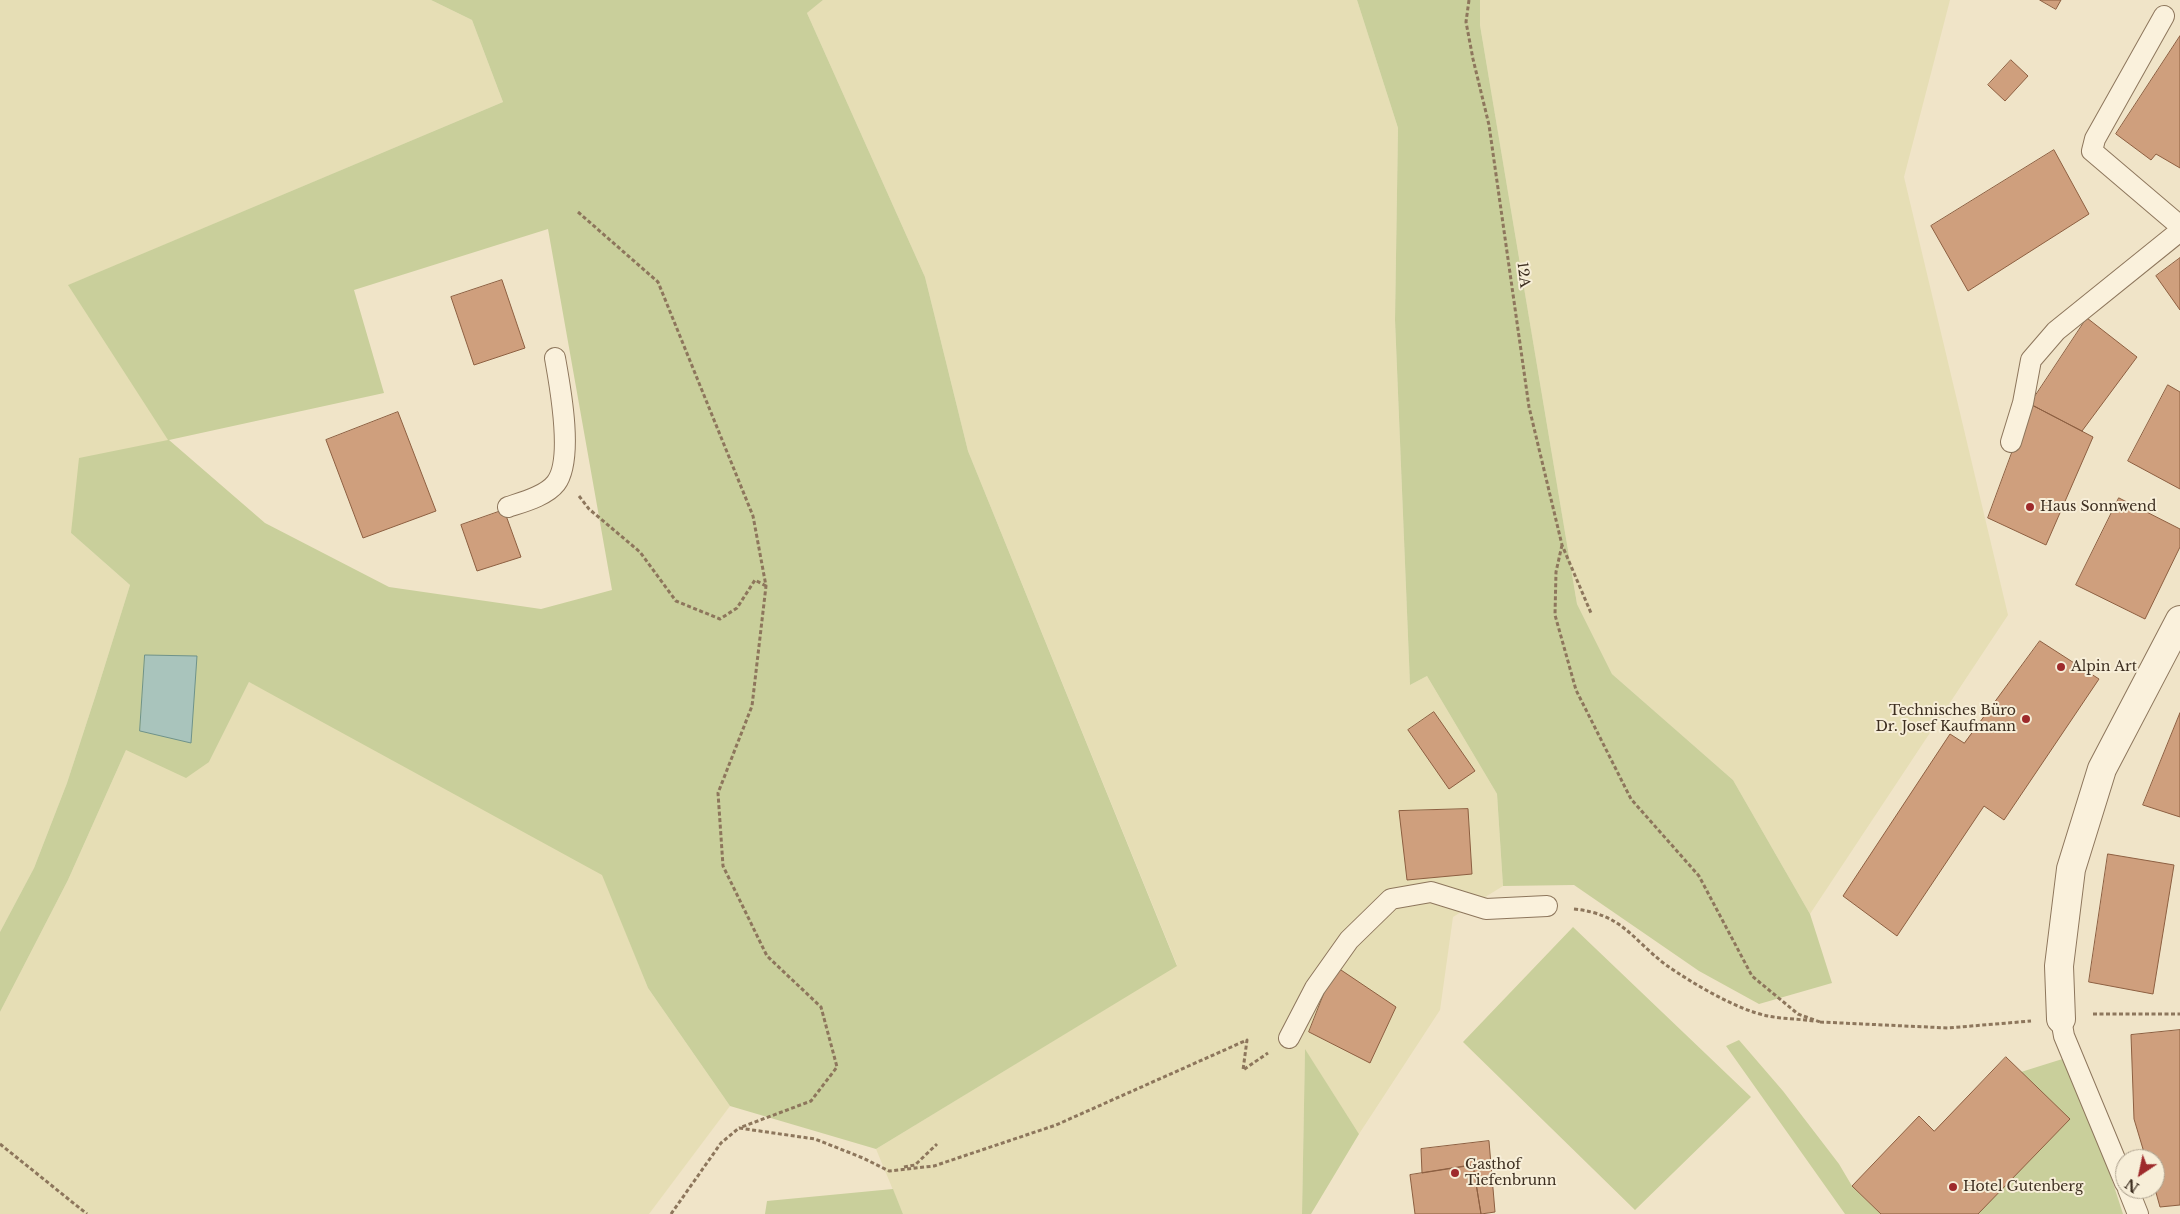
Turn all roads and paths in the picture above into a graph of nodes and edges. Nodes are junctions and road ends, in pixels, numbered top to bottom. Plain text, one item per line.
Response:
1 (1467, 0) edge
2 (2164, 16) dead end
3 (578, 212) dead end
4 (2180, 226) edge
5 (2180, 231) edge
6 (555, 358) dead end
7 (2012, 442) dead end
8 (562, 472) junction
9 (508, 507) dead end
10 (1562, 545) junction
11 (766, 586) junction
12 (1591, 613) dead end
13 (2180, 620) edge
14 (1547, 906) joint
15 (2180, 1014) edge
16 (2061, 1016) junction
17 (1820, 1022) junction
18 (1289, 1038) joint
19 (739, 1128) junction
20 (0, 1144) edge
21 (937, 1144) dead end
22 (2115, 1159) edge
23 (889, 1171) junction
24 (2132, 1199) edge
25 (87, 1214) edge
26 (671, 1214) edge
27 (2138, 1214) edge

1 - 10 path, 12A
2 - 4 lane
3 - 11 path
5 - 7 lane
6 - 8 lane
8 - 9 lane
8 - 11 path
10 - 12 path, 12A
10 - 17 path
11 - 19 path
13 - 16 street
14 - 17 path
14 - 18 lane
15 - 16 path
16 - 17 path
16 - 22 lane
18 - 23 path
19 - 23 path
19 - 26 path
20 - 25 path
21 - 23 path
24 - 27 lane

